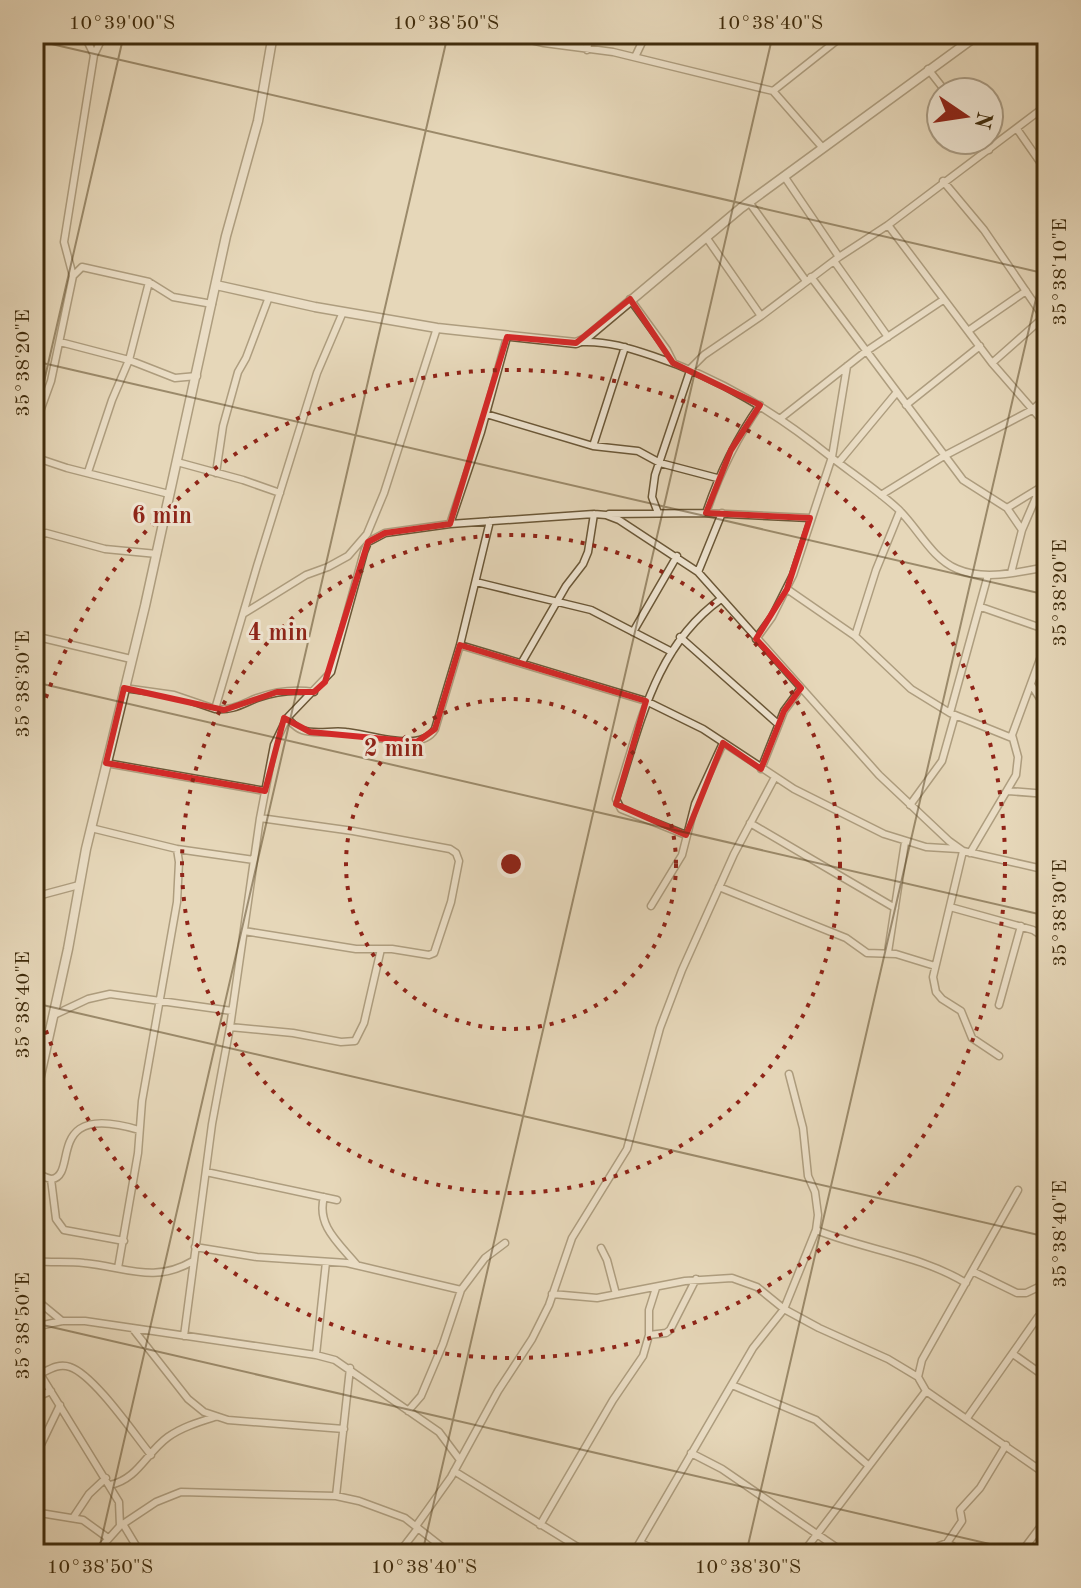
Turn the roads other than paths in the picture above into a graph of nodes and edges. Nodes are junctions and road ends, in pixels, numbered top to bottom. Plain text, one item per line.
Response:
1 (84, 34) edge
2 (104, 34) edge
3 (273, 34) edge
4 (506, 34) edge
5 (590, 34) edge
6 (646, 34) edge
7 (979, 34) edge
8 (840, 35) edge
9 (587, 50) junction
10 (94, 55) junction
11 (635, 57) junction
12 (928, 69) junction
13 (933, 76) edge
14 (773, 91) junction
15 (1047, 105) edge
16 (1017, 129) junction
17 (1005, 138) edge
18 (822, 147) junction
19 (980, 156) edge
20 (1047, 172) edge
21 (784, 176) junction
22 (943, 181) junction
23 (749, 202) junction
24 (888, 225) junction
25 (706, 237) junction
26 (67, 258) junction
27 (836, 259) junction
28 (82, 267) junction
29 (73, 276) junction
30 (809, 279) junction
31 (149, 282) junction
32 (216, 285) junction
33 (1026, 291) junction
34 (269, 297) junction
35 (630, 299) junction
36 (943, 300) junction
37 (212, 304) junction
38 (1047, 306) edge
39 (343, 312) junction
40 (761, 316) junction
41 (1044, 317) edge
42 (437, 328) junction
43 (968, 331) junction
44 (507, 337) junction
45 (888, 337) junction
46 (60, 342) junction
47 (576, 343) junction
48 (980, 346) junction
49 (625, 347) junction
50 (865, 352) junction
51 (129, 360) junction
52 (673, 363) junction
53 (992, 363) junction
54 (847, 366) junction
55 (691, 368) junction
56 (197, 376) junction
57 (897, 392) junction
58 (1047, 397) edge
59 (760, 405) junction
60 (906, 405) junction
61 (1032, 410) junction
62 (486, 414) junction
63 (781, 418) junction
64 (1047, 426) edge
65 (34, 428) edge
66 (593, 446) junction
67 (944, 456) junction
68 (34, 457) edge
69 (832, 457) junction
70 (177, 462) junction
71 (839, 462) junction
72 (660, 463) junction
73 (88, 472) junction
74 (1047, 472) edge
75 (216, 473) junction
76 (717, 478) junction
77 (1038, 489) junction
78 (280, 493) junction
79 (169, 494) junction
80 (881, 495) junction
81 (1007, 508) junction
82 (900, 511) junction
83 (658, 513) junction
84 (706, 513) junction
85 (722, 513) junction
86 (594, 514) junction
87 (606, 515) junction
88 (810, 518) junction
89 (490, 521) junction
90 (450, 524) junction
91 (1022, 530) junction
92 (34, 536) edge
93 (157, 554) junction
94 (677, 556) junction
95 (1047, 568) edge
96 (698, 572) junction
97 (1011, 573) junction
98 (988, 575) junction
99 (476, 582) junction
100 (787, 589) junction
101 (721, 599) junction
102 (556, 603) junction
103 (981, 607) junction
104 (243, 614) junction
105 (1047, 630) edge
106 (633, 632) junction
107 (34, 636) edge
108 (855, 636) junction
109 (680, 637) junction
110 (756, 639) junction
111 (1047, 640) edge
112 (460, 645) junction
113 (672, 652) junction
114 (131, 659) junction
115 (522, 662) junction
116 (1032, 685) junction
117 (124, 688) junction
118 (801, 688) junction
119 (314, 692) junction
120 (646, 701) junction
121 (1047, 705) edge
122 (215, 709) junction
123 (952, 714) junction
124 (287, 718) junction
125 (778, 724) junction
126 (1012, 738) junction
127 (723, 743) junction
128 (106, 763) junction
129 (761, 769) junction
130 (775, 777) junction
131 (265, 791) junction
132 (1008, 791) junction
133 (1047, 794) edge
134 (910, 805) junction
135 (260, 818) junction
136 (750, 823) junction
137 (91, 828) junction
138 (686, 835) junction
139 (905, 842) junction
140 (177, 849) junction
141 (965, 851) junction
142 (254, 860) junction
143 (1047, 870) edge
144 (79, 885) junction
145 (719, 887) junction
146 (34, 897) edge
147 (651, 906) dead end
148 (950, 907) junction
149 (895, 908) junction
150 (1021, 926) junction
151 (244, 931) junction
152 (1047, 939) edge
153 (381, 949) junction
154 (888, 952) junction
155 (935, 966) junction
156 (161, 999) junction
157 (999, 1005) dead end
158 (232, 1011) junction
159 (54, 1015) junction
160 (230, 1027) junction
161 (34, 1041) edge
162 (47, 1044) junction
163 (999, 1056) dead end
164 (789, 1074) dead end
165 (34, 1103) edge
166 (139, 1130) junction
167 (34, 1172) edge
168 (206, 1172) junction
169 (51, 1179) junction
170 (1018, 1190) dead end
171 (324, 1197) junction
172 (337, 1200) dead end
173 (816, 1230) junction
174 (124, 1241) junction
175 (505, 1243) dead end
176 (195, 1247) junction
177 (601, 1248) dead end
178 (34, 1261) edge
179 (193, 1261) junction
180 (326, 1262) junction
181 (357, 1265) junction
182 (118, 1268) junction
183 (974, 1272) junction
184 (696, 1279) junction
185 (966, 1283) junction
186 (1047, 1283) edge
187 (656, 1288) junction
188 (461, 1290) junction
189 (552, 1294) junction
190 (616, 1294) junction
191 (34, 1298) edge
192 (45, 1308) junction
193 (784, 1309) junction
194 (1038, 1317) dead end
195 (62, 1321) junction
196 (36, 1327) edge
197 (133, 1329) junction
198 (649, 1335) junction
199 (184, 1336) junction
200 (1013, 1354) junction
201 (316, 1355) junction
202 (34, 1364) edge
203 (350, 1368) junction
204 (40, 1374) junction
205 (918, 1377) junction
206 (1047, 1378) edge
207 (732, 1385) junction
208 (51, 1391) junction
209 (926, 1391) junction
210 (34, 1398) edge
211 (60, 1404) junction
212 (408, 1411) junction
213 (215, 1417) junction
214 (967, 1418) junction
215 (344, 1429) junction
216 (1006, 1445) junction
217 (691, 1453) junction
218 (151, 1455) junction
219 (34, 1459) edge
220 (460, 1460) junction
221 (869, 1466) junction
222 (454, 1471) junction
223 (1047, 1475) edge
224 (108, 1481) junction
225 (336, 1496) junction
226 (34, 1512) edge
227 (73, 1518) junction
228 (1047, 1518) edge
229 (121, 1525) junction
230 (540, 1525) junction
231 (417, 1527) junction
232 (818, 1532) junction
233 (108, 1538) junction
234 (641, 1543) junction
235 (947, 1543) junction
236 (95, 1554) edge
237 (141, 1554) edge
238 (398, 1554) edge
239 (451, 1554) edge
240 (589, 1554) edge
241 (633, 1554) edge
242 (662, 1554) edge
243 (802, 1554) edge
244 (846, 1554) edge
245 (932, 1554) edge
246 (966, 1554) edge
247 (1020, 1554) edge

1 - 10 street
2 - 10 street
3 - 32 street
4 - 9 street
5 - 9 street
6 - 11 street
7 - 12 street
8 - 14 street
9 - 11 street
10 - 26 street
11 - 14 street
12 - 13 street
12 - 18 street
14 - 18 street
15 - 16 street
16 - 17 street
16 - 20 street
18 - 21 street
19 - 22 street
21 - 23 street
21 - 27 street
22 - 24 street
22 - 33 street
23 - 25 street
23 - 30 street
24 - 27 street
24 - 36 street
25 - 35 street
25 - 40 street
26 - 28 street
26 - 29 street
27 - 30 street
27 - 45 street
28 - 29 street
28 - 31 street
29 - 46 street
30 - 40 street
30 - 50 street
31 - 37 street
31 - 51 street
32 - 34 street
32 - 37 street
33 - 41 street
33 - 43 street
34 - 39 street
34 - 75 street
35 - 47 street
35 - 52 street
36 - 43 street
36 - 45 street
37 - 56 street
38 - 41 street
39 - 42 street
39 - 78 street
40 - 55 street
41 - 53 street
42 - 44 street
42 - 104 street
43 - 48 street
44 - 47 street
44 - 62 street
45 - 50 street
46 - 51 street
46 - 65 street
47 - 49 street
48 - 53 street
48 - 60 street
49 - 52 street
49 - 66 street
50 - 54 street
50 - 57 street
51 - 56 street
51 - 73 street
52 - 55 street
53 - 61 street
54 - 63 street
54 - 69 street
55 - 59 street
55 - 72 street
56 - 70 street
57 - 60 street
57 - 71 street
58 - 61 street
59 - 63 street
59 - 76 street
60 - 67 street
61 - 64 street
61 - 67 street
62 - 66 street
62 - 90 street
63 - 69 street
66 - 72 street
67 - 80 street
67 - 81 street
68 - 73 street
69 - 71 street
69 - 88 street
70 - 75 street
70 - 79 street
71 - 80 street
72 - 76 street
72 - 83 street
73 - 79 street
74 - 77 street
75 - 78 street
76 - 84 street
77 - 81 street
77 - 91 street
78 - 104 street
79 - 93 street
80 - 82 street
81 - 91 street
82 - 98 street
82 - 108 street
83 - 84 street
83 - 87 street
84 - 85 street
85 - 88 street
85 - 96 street
86 - 87 street
86 - 89 street
86 - 102 street
87 - 94 street
88 - 100 street
89 - 90 street
89 - 99 street
90 - 119 street
91 - 97 street
92 - 93 street
93 - 114 street
94 - 96 street
94 - 106 street
95 - 97 street
96 - 101 street
97 - 98 street
98 - 103 street
99 - 102 street
99 - 112 street
100 - 108 street
100 - 110 street
101 - 109 street
101 - 110 street
102 - 106 street
102 - 115 street
103 - 105 street
103 - 123 street
104 - 122 street
106 - 113 street
107 - 114 street
108 - 123 street
109 - 113 street
109 - 125 street
110 - 118 street
111 - 116 street
112 - 115 street
112 - 124 street
113 - 120 street
114 - 117 street
115 - 120 street
116 - 121 street
116 - 126 street
117 - 122 street
117 - 128 street
118 - 125 street
118 - 134 street
119 - 122 street
119 - 124 street
120 - 127 street
120 - 138 street
123 - 126 street
123 - 134 street
124 - 131 street
125 - 129 street
126 - 132 street
127 - 129 street
127 - 138 street
128 - 131 street
128 - 137 street
129 - 130 street
130 - 136 street
130 - 139 street
131 - 135 street
132 - 133 street
132 - 141 street
134 - 141 street
135 - 142 street
135 - 153 street
136 - 145 street
136 - 149 street
137 - 140 street
137 - 144 street
138 - 147 street
139 - 141 street
139 - 149 street
140 - 142 street
140 - 156 street
141 - 143 street
141 - 148 street
142 - 151 street
144 - 146 street
144 - 159 street
145 - 154 street
145 - 189 street
148 - 150 street
148 - 155 street
149 - 154 street
150 - 152 street
150 - 157 street
151 - 153 street
151 - 158 street
153 - 160 street
154 - 155 street
155 - 163 street
156 - 158 street
156 - 159 street
156 - 166 street
158 - 160 street
159 - 162 street
160 - 168 street
161 - 162 street
162 - 165 street
164 - 173 street
166 - 169 street
166 - 174 street
167 - 169 street
168 - 171 street
168 - 176 street
169 - 174 street
170 - 183 street
171 - 172 street
171 - 181 street
173 - 185 street
173 - 193 street
174 - 182 street
175 - 188 street
176 - 179 street
176 - 180 street
177 - 190 street
178 - 182 street
179 - 182 street
179 - 199 street
180 - 181 street
180 - 201 street
181 - 188 street
183 - 185 street
183 - 186 street
184 - 187 street
184 - 193 street
184 - 198 street
185 - 205 street
187 - 190 street
187 - 198 street
188 - 212 street
189 - 190 street
189 - 220 street
191 - 192 street
192 - 195 street
192 - 196 street
193 - 205 street
193 - 207 street
194 - 200 street
195 - 196 street
195 - 197 street
197 - 199 street
197 - 213 street
198 - 230 street
199 - 201 street
200 - 206 street
200 - 214 street
201 - 203 street
202 - 204 street
203 - 212 street
203 - 215 street
204 - 208 street
204 - 218 street
205 - 209 street
207 - 217 street
207 - 221 street
208 - 210 street
208 - 211 street
209 - 214 street
209 - 221 street
211 - 219 street
211 - 224 street
212 - 220 street
213 - 215 street
213 - 218 street
214 - 216 street
215 - 225 street
216 - 223 street
216 - 235 street
217 - 232 street
217 - 234 street
218 - 224 street
220 - 222 street
221 - 232 street
222 - 230 street
222 - 231 street
224 - 227 street
224 - 229 street
225 - 229 street
225 - 231 street
226 - 227 street
227 - 233 street
228 - 247 street
229 - 233 street
229 - 237 street
230 - 240 street
231 - 238 street
231 - 239 street
232 - 243 street
232 - 244 street
233 - 236 street
234 - 241 street
234 - 242 street
235 - 245 street
235 - 246 street

